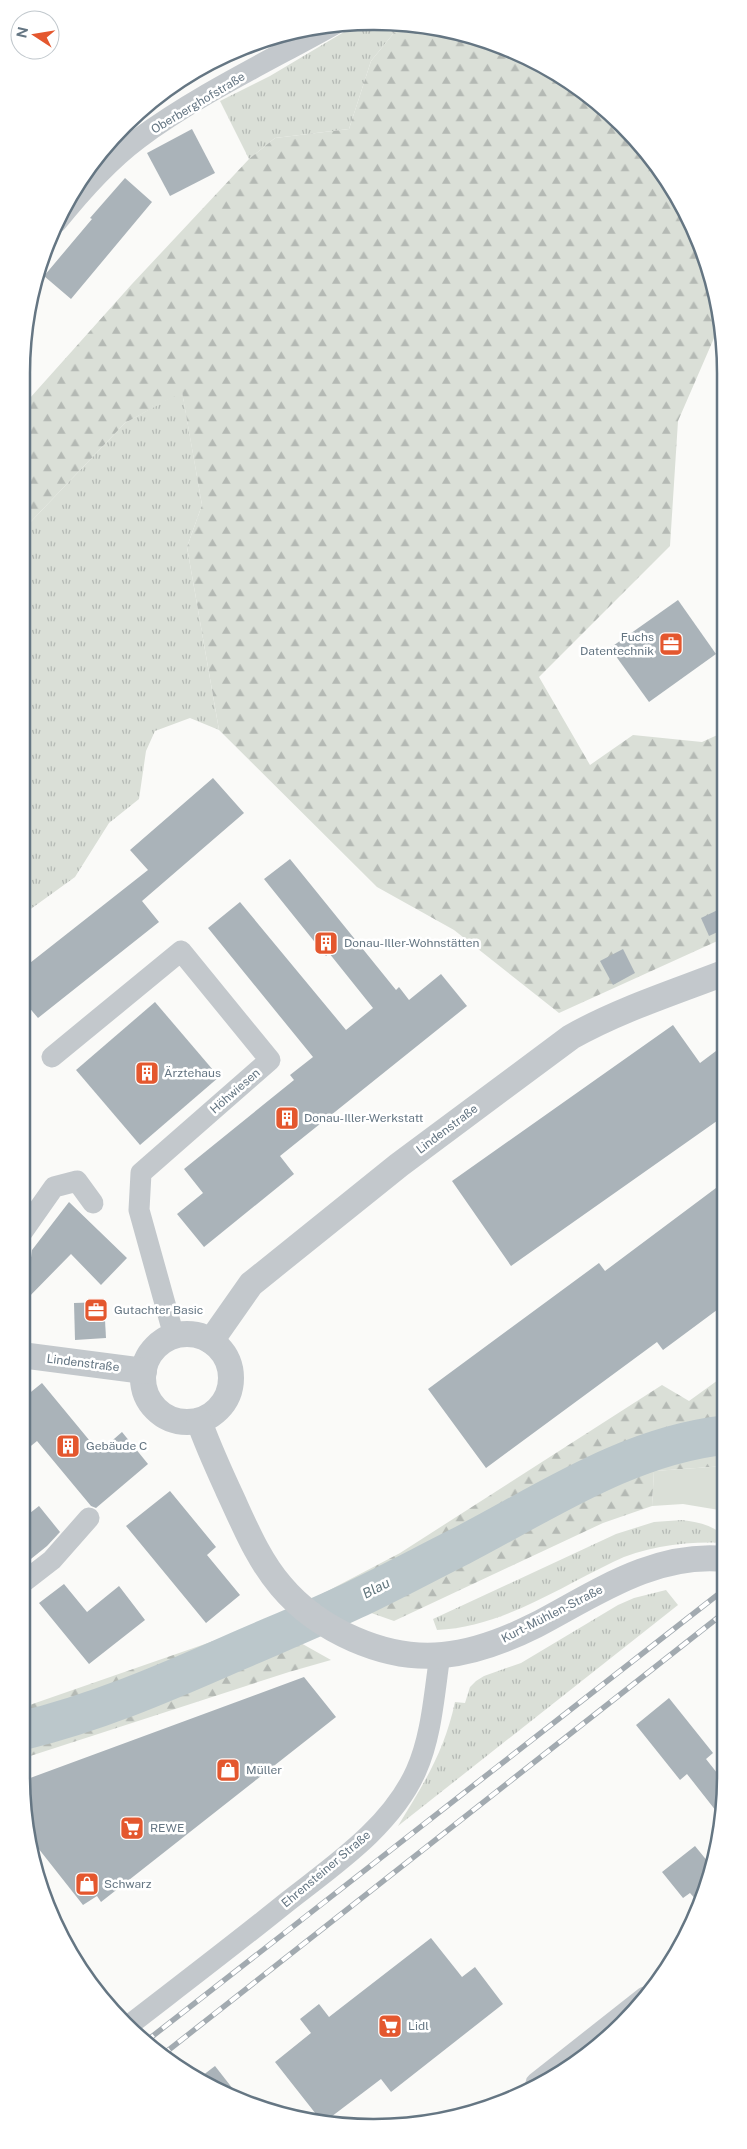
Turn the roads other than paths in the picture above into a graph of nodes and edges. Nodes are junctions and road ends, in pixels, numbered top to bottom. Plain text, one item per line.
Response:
1 (315, 36) edge
2 (88, 183) edge
3 (717, 976) edge
4 (52, 1057) dead end
5 (93, 1204) dead end
6 (30, 1221) edge
7 (174, 1336) junction
8 (211, 1341) junction
9 (30, 1356) edge
10 (144, 1371) junction
11 (199, 1421) junction
12 (89, 1518) dead end
13 (717, 1558) edge
14 (30, 1577) edge
15 (440, 1655) junction
16 (134, 2021) edge
17 (605, 2029) edge
18 (570, 2057) edge

1 - 2 street, Oberberghofstraße
3 - 8 street, Lindenstraße
4 - 7 street, Höhwiesen
5 - 6 street
7 - 8 street
7 - 10 street
8 - 11 street
9 - 10 street, Lindenstraße
10 - 11 street
11 - 15 street, Kurt-Mühlen-Straße
12 - 14 street
13 - 15 street, Kurt-Mühlen-Straße
15 - 16 street, Ehrensteiner Straße
17 - 18 street

